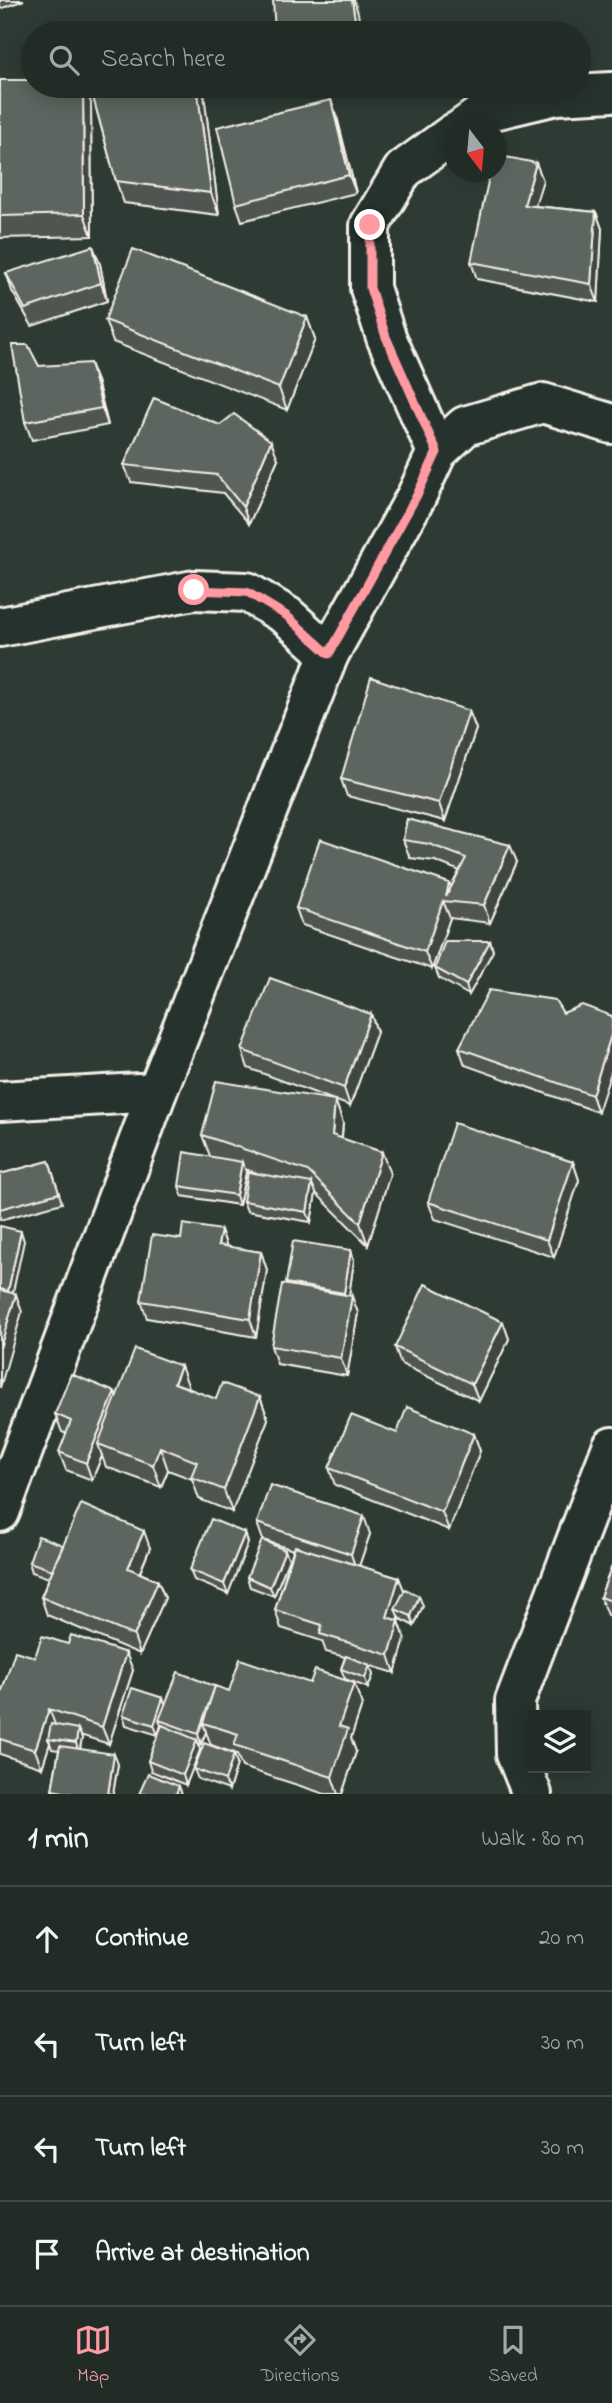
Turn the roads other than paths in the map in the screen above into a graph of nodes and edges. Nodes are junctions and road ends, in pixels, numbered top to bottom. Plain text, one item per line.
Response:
1 (612, 92) edge
2 (591, 93) edge
3 (543, 98) edge
4 (474, 119) edge
5 (444, 140) edge
6 (612, 424) edge
7 (437, 452) junction
8 (0, 627) edge
9 (329, 654) junction
10 (157, 1092) junction
11 (0, 1101) edge
12 (612, 1447) edge
13 (0, 1512) edge
14 (532, 1794) edge

1 - 2 street
3 - 4 street
5 - 7 street
6 - 7 street
7 - 9 street
8 - 9 street
9 - 10 street
10 - 11 street
10 - 13 street
12 - 14 street

